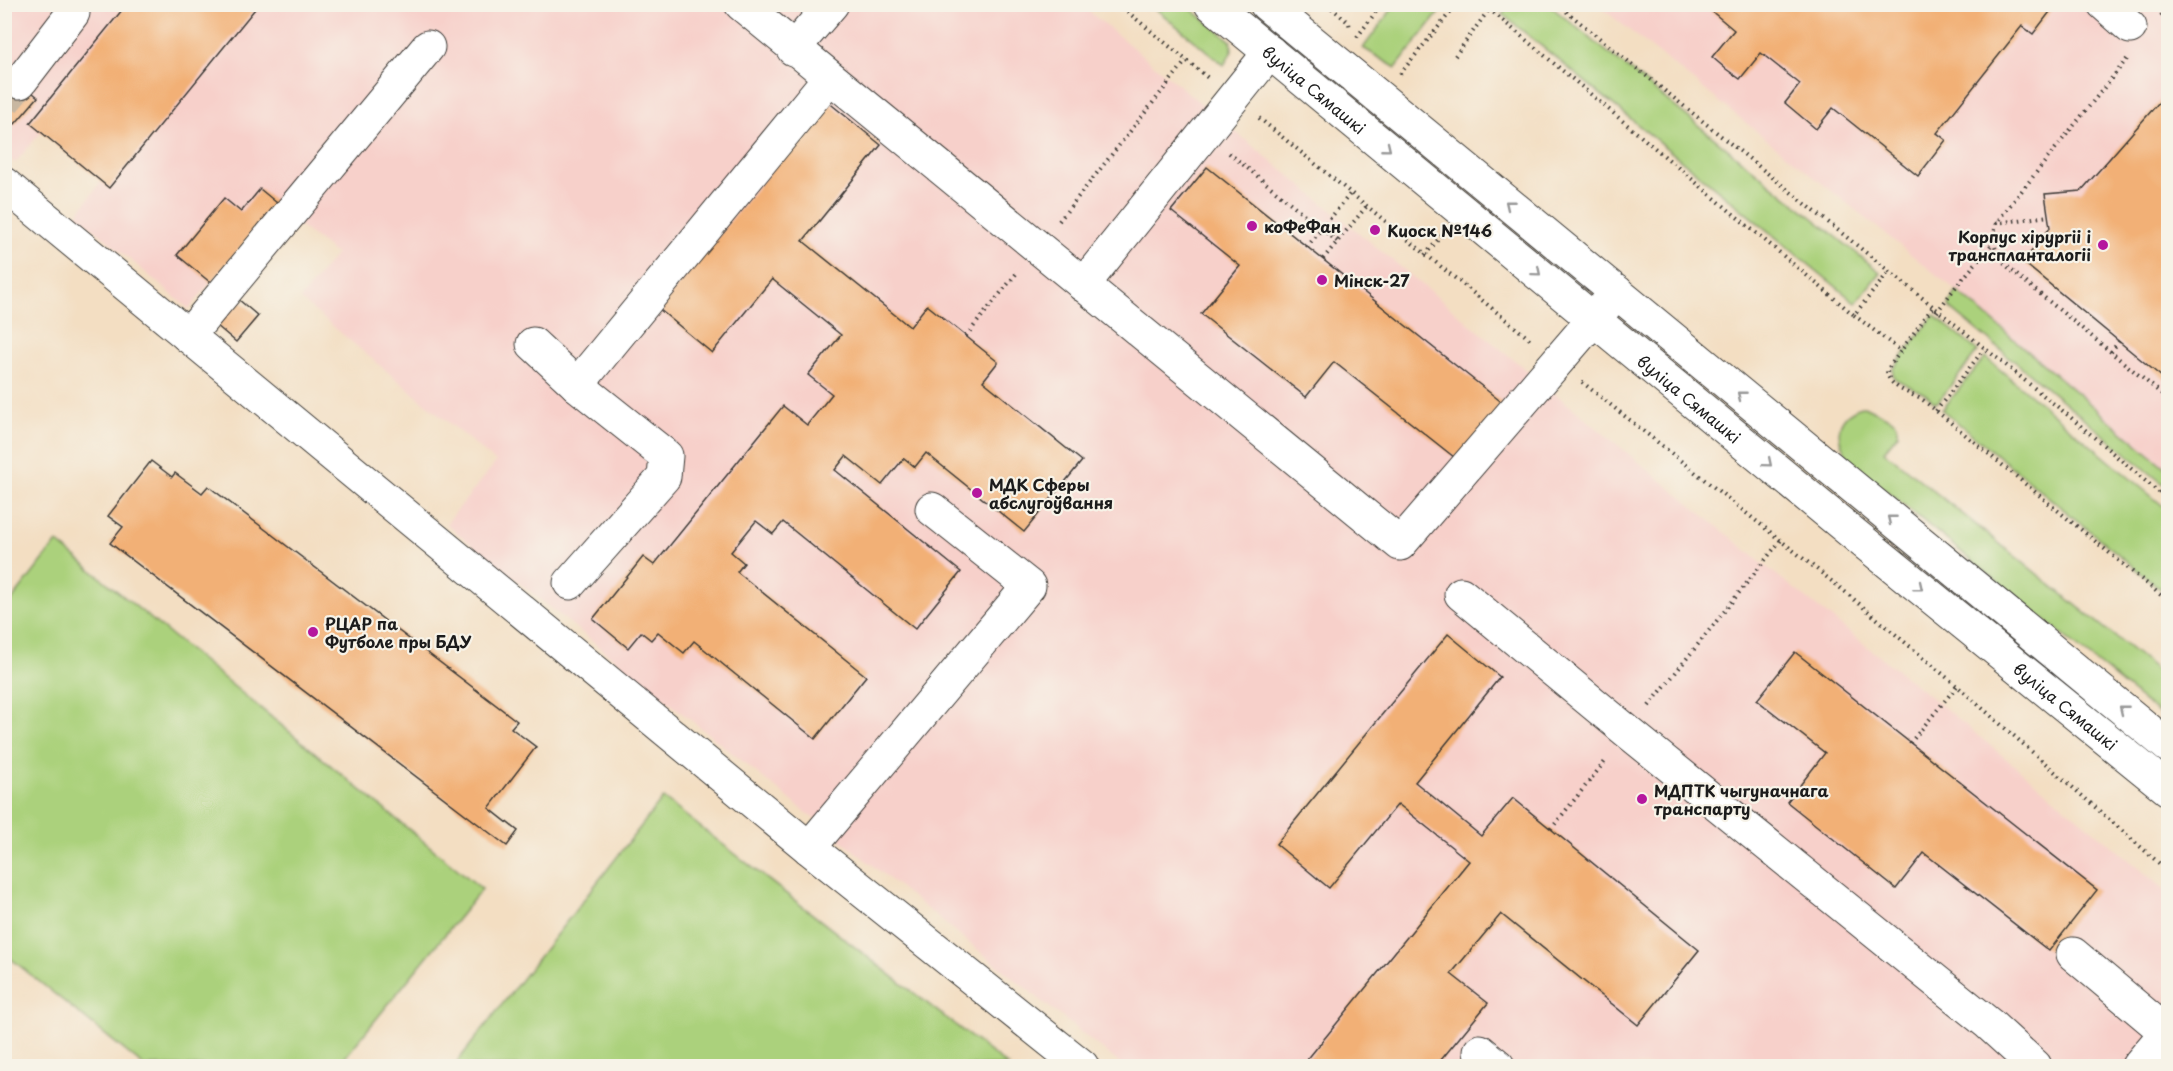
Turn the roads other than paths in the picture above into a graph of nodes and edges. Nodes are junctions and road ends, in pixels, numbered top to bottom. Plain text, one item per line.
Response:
1 (741, 4) edge
2 (832, 4) edge
3 (1211, 4) edge
4 (1266, 4) edge
5 (2104, 4) edge
6 (73, 14) dead end
7 (2139, 34) road end
8 (428, 47) dead end
9 (793, 49) junction
10 (1270, 52) junction
11 (829, 78) junction
12 (20, 82) tunnel mouth
13 (4, 184) edge
14 (1083, 285) junction
15 (1617, 292) junction
16 (1595, 319) junction
17 (188, 336) junction
18 (533, 344) dead end
19 (577, 385) junction
20 (932, 509) dead end
21 (570, 583) dead end
22 (1461, 594) dead end
23 (2169, 746) edge
24 (2169, 789) edge
25 (809, 848) junction
26 (2073, 954) dead end
27 (2167, 1031) edge
28 (1082, 1066) edge
29 (2035, 1066) edge
30 (2138, 1066) edge

1 - 9 main road
2 - 9 main road
3 - 10 main road, вуліца Сямашкі
15 -> 4 main road, вуліца Сямашкі
5 - 7 main road
6 - 12 main road
8 - 17 main road
9 - 11 main road
10 - 14 main road
10 -> 16 main road, вуліца Сямашкі
11 - 14 main road
11 - 19 main road
13 - 17 main road
14 - 16 main road
15 - 16 main road
23 -> 15 main road, вуліца Сямашкі
16 -> 24 main road, вуліца Сямашкі
17 - 25 main road
18 - 19 main road
19 - 21 main road
20 - 25 main road
22 - 29 main road
25 - 28 main road
26 - 27 main road
27 - 30 main road

